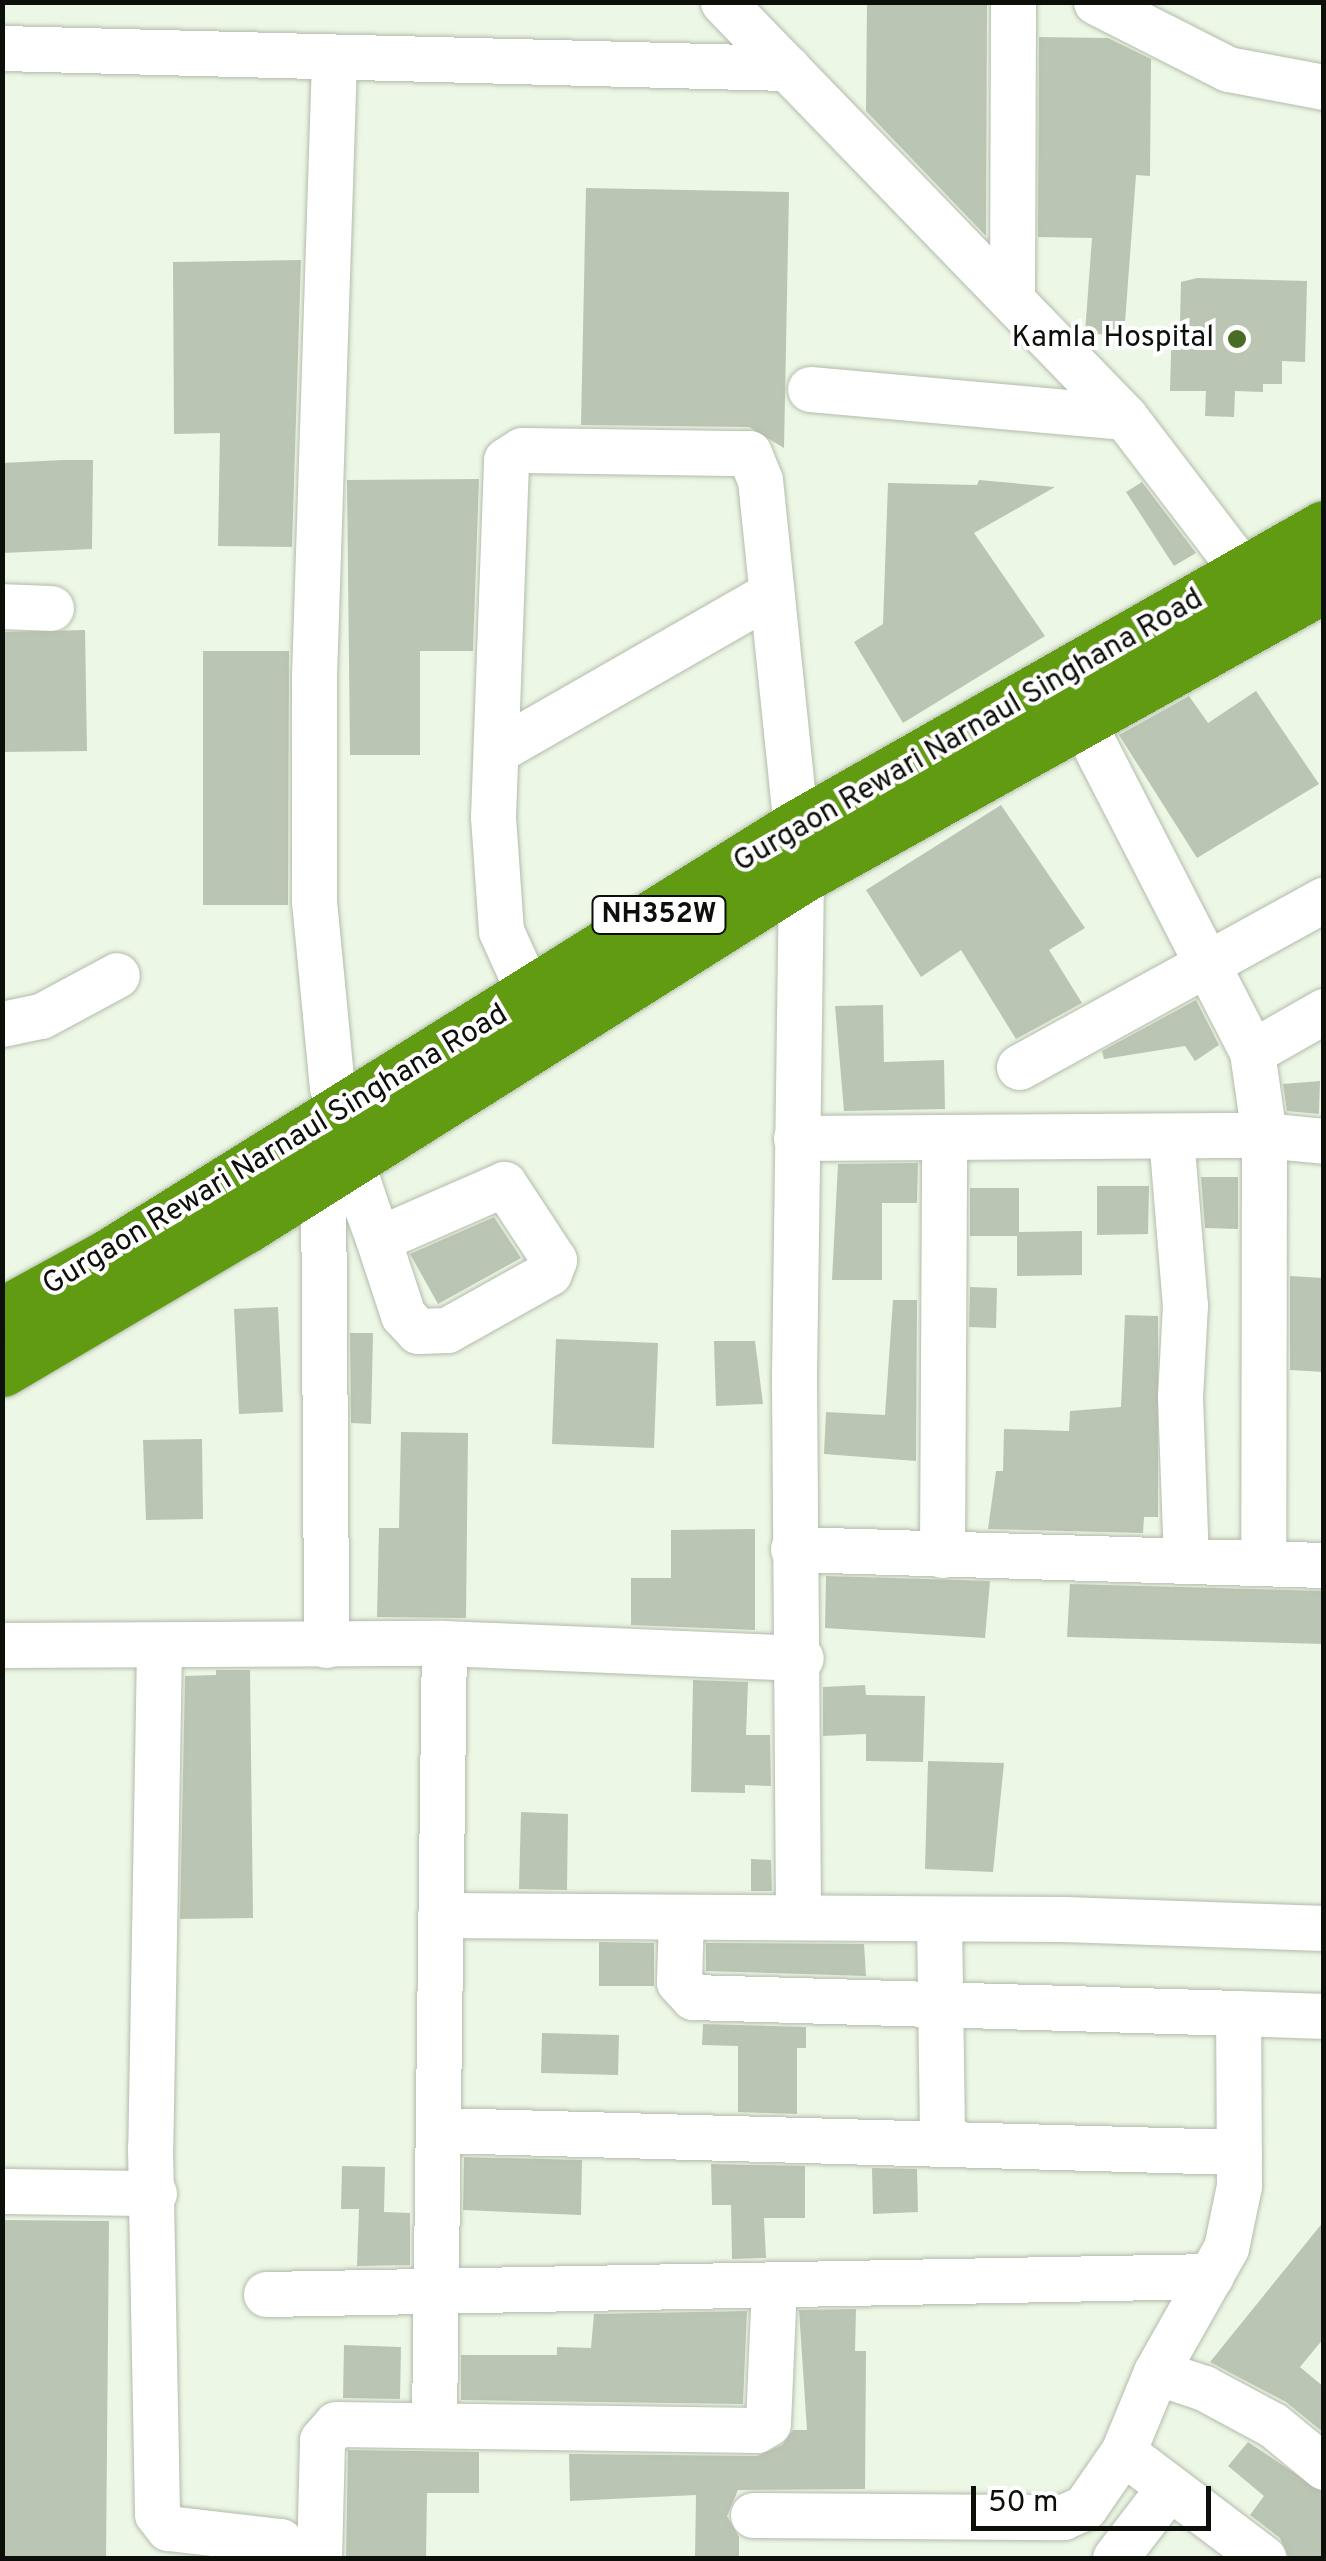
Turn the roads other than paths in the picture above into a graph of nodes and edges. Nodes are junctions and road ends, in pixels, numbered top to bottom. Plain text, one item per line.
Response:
1 (722, 2) edge
2 (1013, 2) edge
3 (1096, 2) edge
4 (2, 48) edge
5 (334, 60) junction
6 (788, 68) junction
7 (1324, 87) edge
8 (1012, 298) junction
9 (810, 389) dead end
10 (1125, 417) junction
11 (1324, 528) edge
12 (1324, 585) edge
13 (1260, 591) junction
14 (770, 594) junction
15 (2, 606) edge
16 (51, 608) dead end
17 (1081, 720) junction
18 (496, 751) junction
19 (799, 852) junction
20 (1324, 899) edge
21 (1209, 958) junction
22 (117, 975) dead end
23 (549, 1010) junction
24 (1324, 1011) edge
25 (2, 1024) edge
26 (1252, 1052) junction
27 (1019, 1067) dead end
28 (1264, 1135) junction
29 (1171, 1136) junction
30 (796, 1138) junction
31 (944, 1138) junction
32 (1324, 1140) edge
33 (342, 1151) junction
34 (378, 1239) dead end
35 (2, 1315) edge
36 (2, 1368) edge
37 (793, 1549) junction
38 (942, 1554) junction
39 (1186, 1562) junction
40 (1264, 1563) junction
41 (1324, 1565) edge
42 (444, 1642) junction
43 (2, 1645) edge
44 (326, 1645) junction
45 (159, 1648) junction
46 (801, 1658) junction
47 (440, 1916) junction
48 (798, 1916) junction
49 (681, 1917) junction
50 (939, 1919) junction
51 (1324, 1928) edge
52 (940, 2000) junction
53 (1238, 2013) junction
54 (1324, 2016) edge
55 (440, 2130) junction
56 (942, 2143) junction
57 (1239, 2152) junction
58 (2, 2191) edge
59 (154, 2193) junction
60 (1212, 2276) junction
61 (434, 2287) junction
62 (774, 2288) junction
63 (266, 2294) dead end
64 (1156, 2372) junction
65 (434, 2423) junction
66 (1123, 2452) junction
67 (1324, 2467) edge
68 (1168, 2489) junction
69 (753, 2515) dead end
70 (286, 2558) edge
71 (318, 2558) edge
72 (1115, 2558) edge
73 (1264, 2558) edge

1 - 6 street
2 - 8 street
3 - 7 street
4 - 5 street
5 - 6 street
5 - 33 street
6 - 8 street
8 - 10 street
9 - 10 street
10 - 13 street
11 - 13 highway, Gurgaon Rewari Narnaul Singhana Road / NH352W
12 - 13 highway, NH352W
13 - 17 highway, NH352W
13 - 19 highway, Gurgaon Rewari Narnaul Singhana Road / NH352W
14 - 18 street
14 - 18 street
14 - 19 street
15 - 16 street
17 - 19 highway, NH352W
17 - 21 street
18 - 23 street
19 - 23 highway, Gurgaon Rewari Narnaul Singhana Road / NH352W
19 - 30 street
20 - 21 street
21 - 26 street
21 - 27 street
22 - 25 street
23 - 33 highway, Gurgaon Rewari Narnaul Singhana Road / NH352W
24 - 26 street
26 - 28 street
28 - 29 street
28 - 32 street
28 - 40 street
29 - 31 street
29 - 39 street
30 - 31 street
30 - 37 street
31 - 38 street
33 - 34 street
33 - 35 highway, Gurgaon Rewari Narnaul Singhana Road / NH352W
33 - 36 highway, NH352W
33 - 44 street
37 - 38 street
37 - 46 street
38 - 39 street
39 - 40 street
40 - 41 street
42 - 44 street
42 - 46 street
42 - 47 street
43 - 45 street
44 - 45 street
45 - 59 street
46 - 48 street
47 - 49 street
47 - 55 street
48 - 49 street
48 - 50 street
49 - 52 street
50 - 51 street
50 - 52 street
52 - 53 street
52 - 56 street
53 - 54 street
53 - 57 street
55 - 56 street
55 - 61 street
56 - 57 street
57 - 60 street
58 - 59 street
59 - 70 street
60 - 62 street
60 - 64 street
61 - 62 street
61 - 63 street
61 - 65 street
62 - 65 street
64 - 66 street
64 - 67 street
65 - 71 street
66 - 68 street
66 - 69 street
68 - 72 street
68 - 73 street

